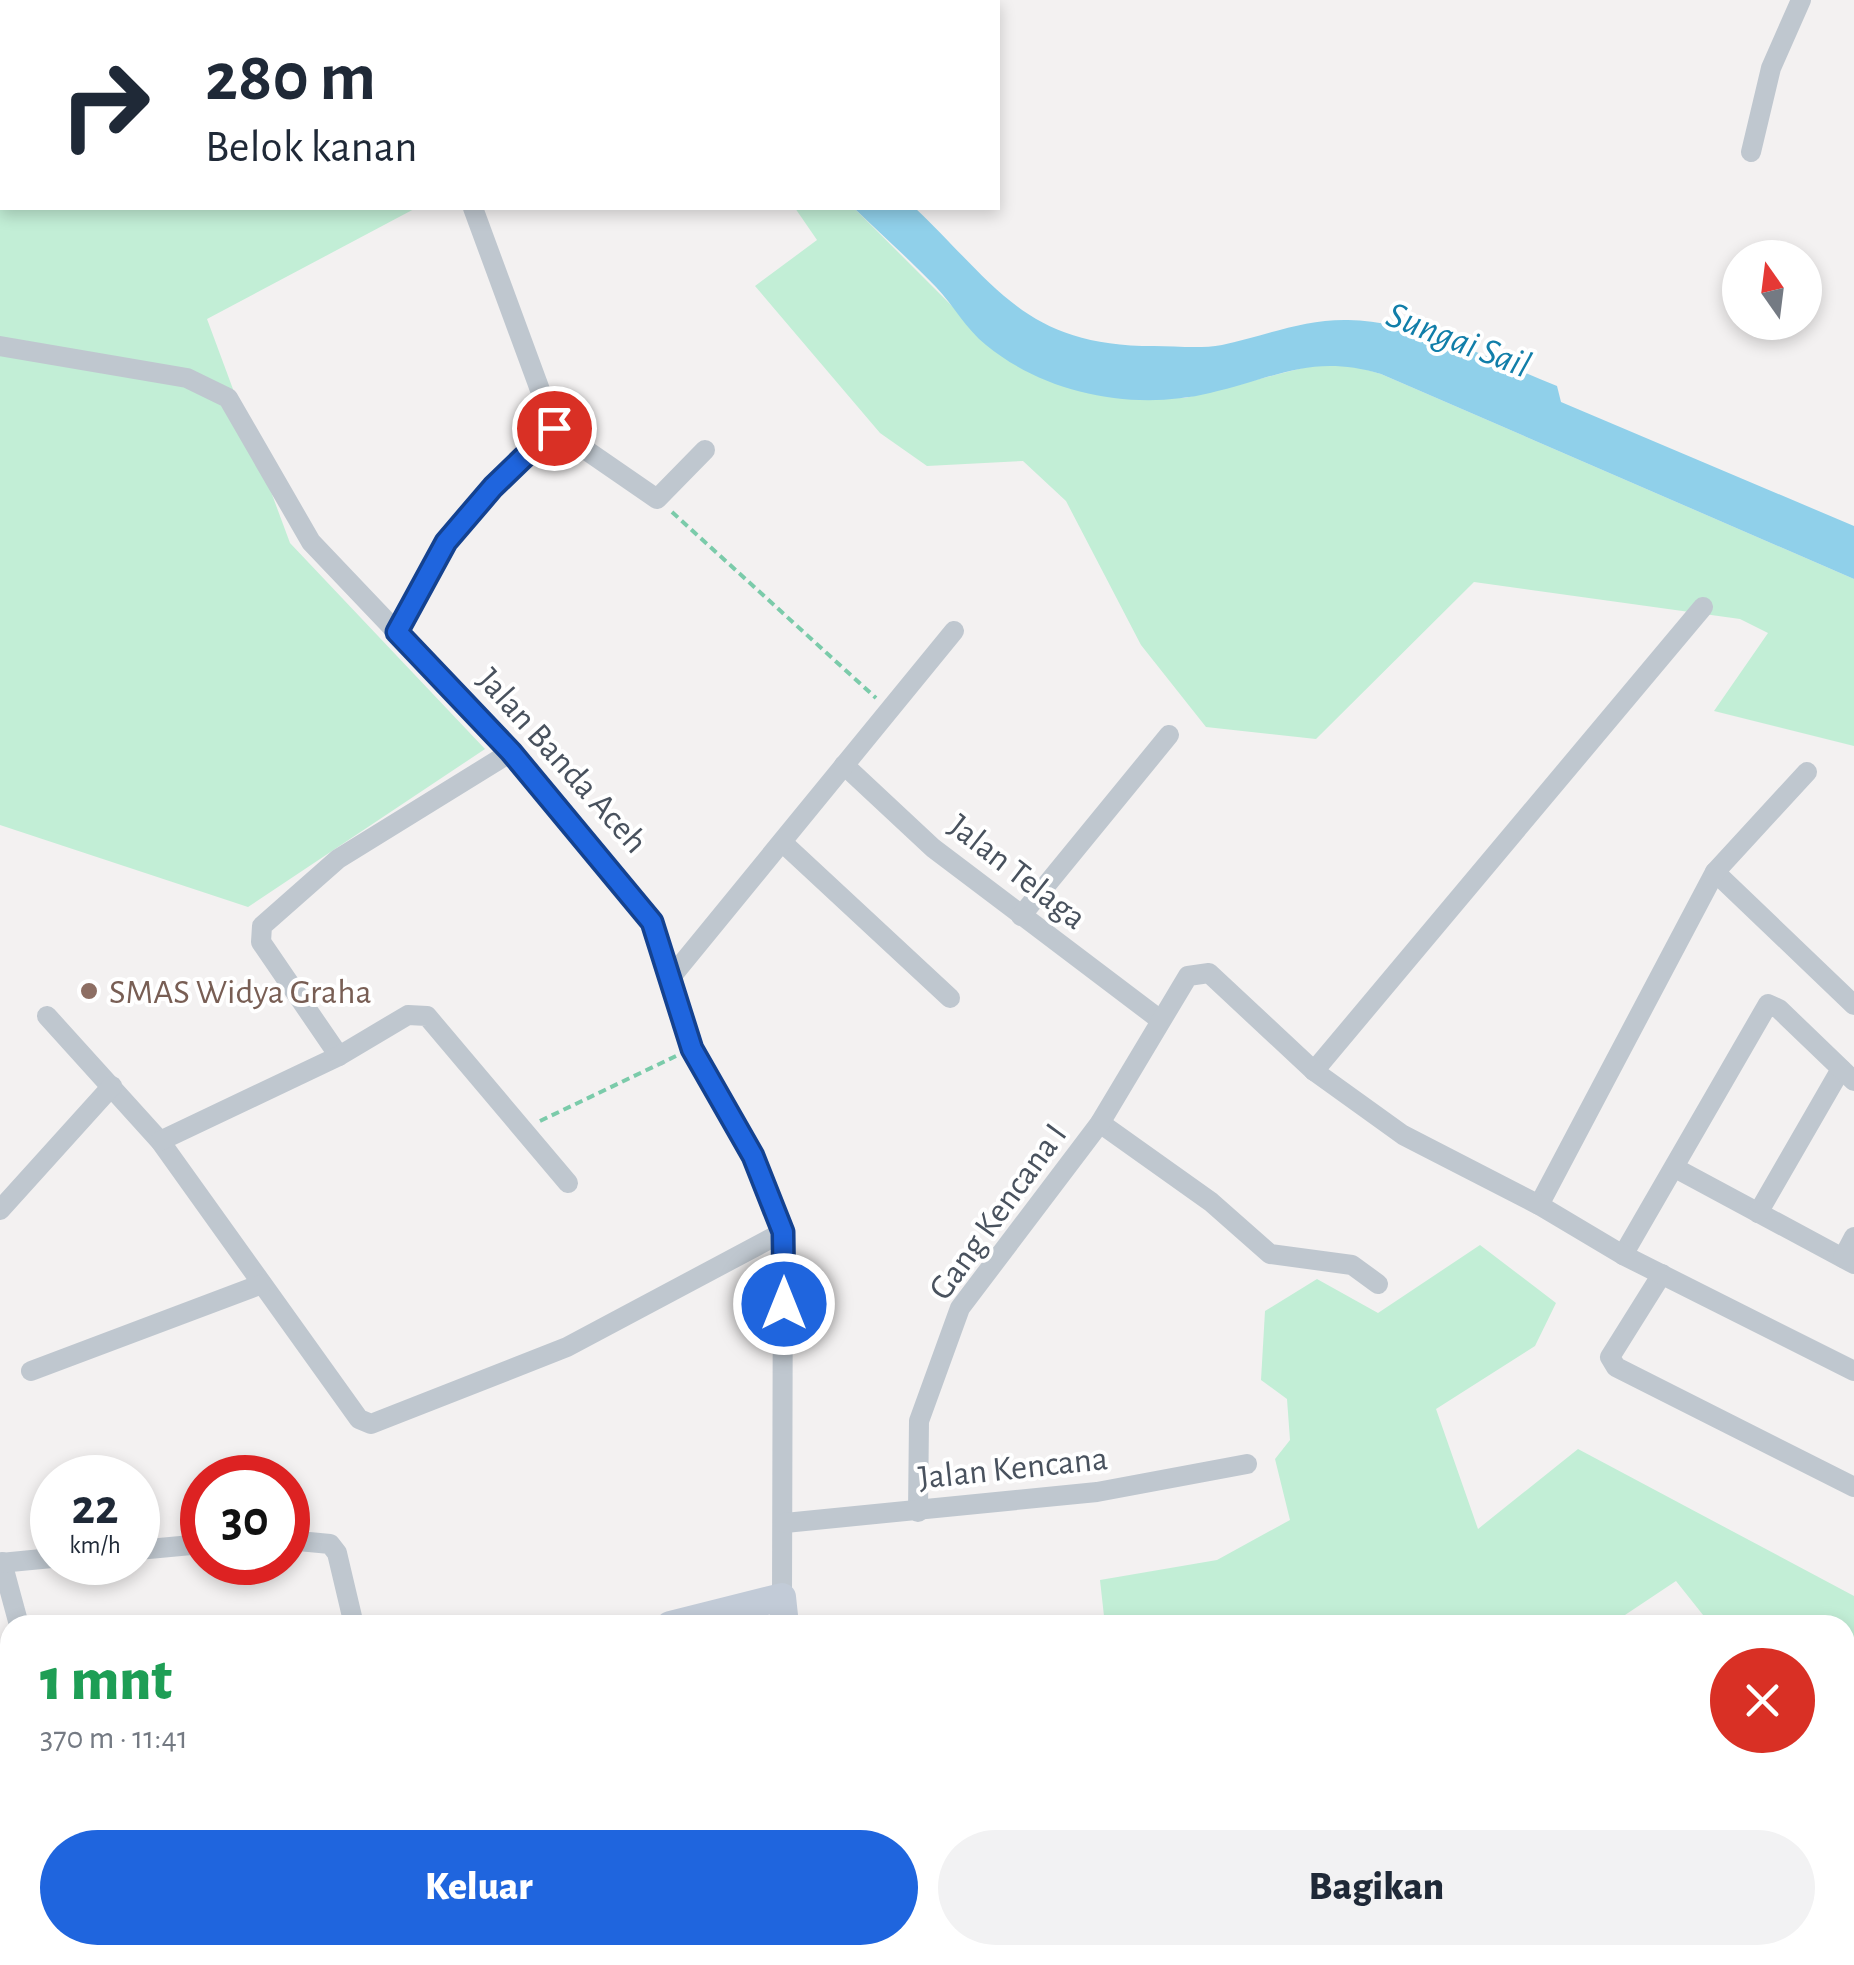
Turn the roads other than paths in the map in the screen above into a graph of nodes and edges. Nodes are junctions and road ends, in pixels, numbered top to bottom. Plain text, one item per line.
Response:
1 (1801, 0) edge
2 (1751, 152) dead end
3 (473, 210) edge
4 (0, 346) edge
5 (554, 428) junction
6 (705, 450) dead end
7 (1704, 607) dead end
8 (954, 631) dead end
9 (397, 632) junction
10 (1169, 735) dead end
11 (511, 752) junction
12 (844, 765) junction
13 (1807, 772) dead end
14 (782, 842) junction
15 (1715, 872) junction
16 (1020, 916) junction
17 (672, 976) junction
18 (1851, 997) edge
19 (950, 998) dead end
20 (47, 1016) dead end
21 (1159, 1019) junction
22 (339, 1056) junction
23 (1314, 1070) junction
24 (1847, 1075) edge
25 (112, 1086) junction
26 (1100, 1123) junction
27 (160, 1141) junction
28 (1677, 1169) junction
29 (568, 1183) dead end
30 (1539, 1205) junction
31 (0, 1210) edge
32 (1758, 1213) junction
33 (783, 1232) junction
34 (1854, 1236) edge
35 (1622, 1255) junction
36 (1848, 1261) edge
37 (1662, 1274) junction
38 (262, 1284) junction
39 (1378, 1284) dead end
40 (31, 1371) dead end
41 (1854, 1371) edge
42 (1247, 1464) dead end
43 (1854, 1487) edge
44 (918, 1512) junction
45 (785, 1523) junction
46 (310, 1542) edge
47 (30, 1560) edge
48 (1, 1562) edge
49 (784, 1611) edge
50 (15, 1615) edge
51 (352, 1615) edge
52 (751, 1615) edge

1 - 2 street
3 - 5 street
4 - 9 street, Jalan Banda Aceh
5 - 6 street
5 - 9 street
7 - 23 street
8 - 12 street
9 - 11 street, Jalan Banda Aceh
10 - 16 street
11 - 17 street, Jalan Banda Aceh
11 - 22 street
12 - 14 street
12 - 16 street, Jalan Telaga
13 - 15 street
14 - 17 street
14 - 19 street
15 - 18 street
15 - 30 street
16 - 21 street, Jalan Telaga
17 - 33 street, Jalan Banda Aceh
20 - 25 street
21 - 23 street, Gang Kencana I
21 - 26 street, Gang Kencana I
22 - 27 street
22 - 29 street
23 - 30 street
24 - 28 street
24 - 32 street
25 - 27 street
25 - 31 street
26 - 39 street
26 - 44 street, Gang Kencana I
27 - 38 street
28 - 32 street
28 - 35 street
30 - 35 street
32 - 36 street
33 - 38 street
33 - 45 street, Jalan Banda Aceh
34 - 36 street
35 - 37 street
37 - 41 street
37 - 43 street
38 - 40 street
42 - 44 street, Jalan Kencana
44 - 45 street, Jalan Kencana
45 - 49 street, Jalan Banda Aceh
46 - 51 street
47 - 48 street
48 - 50 street
49 - 52 street

